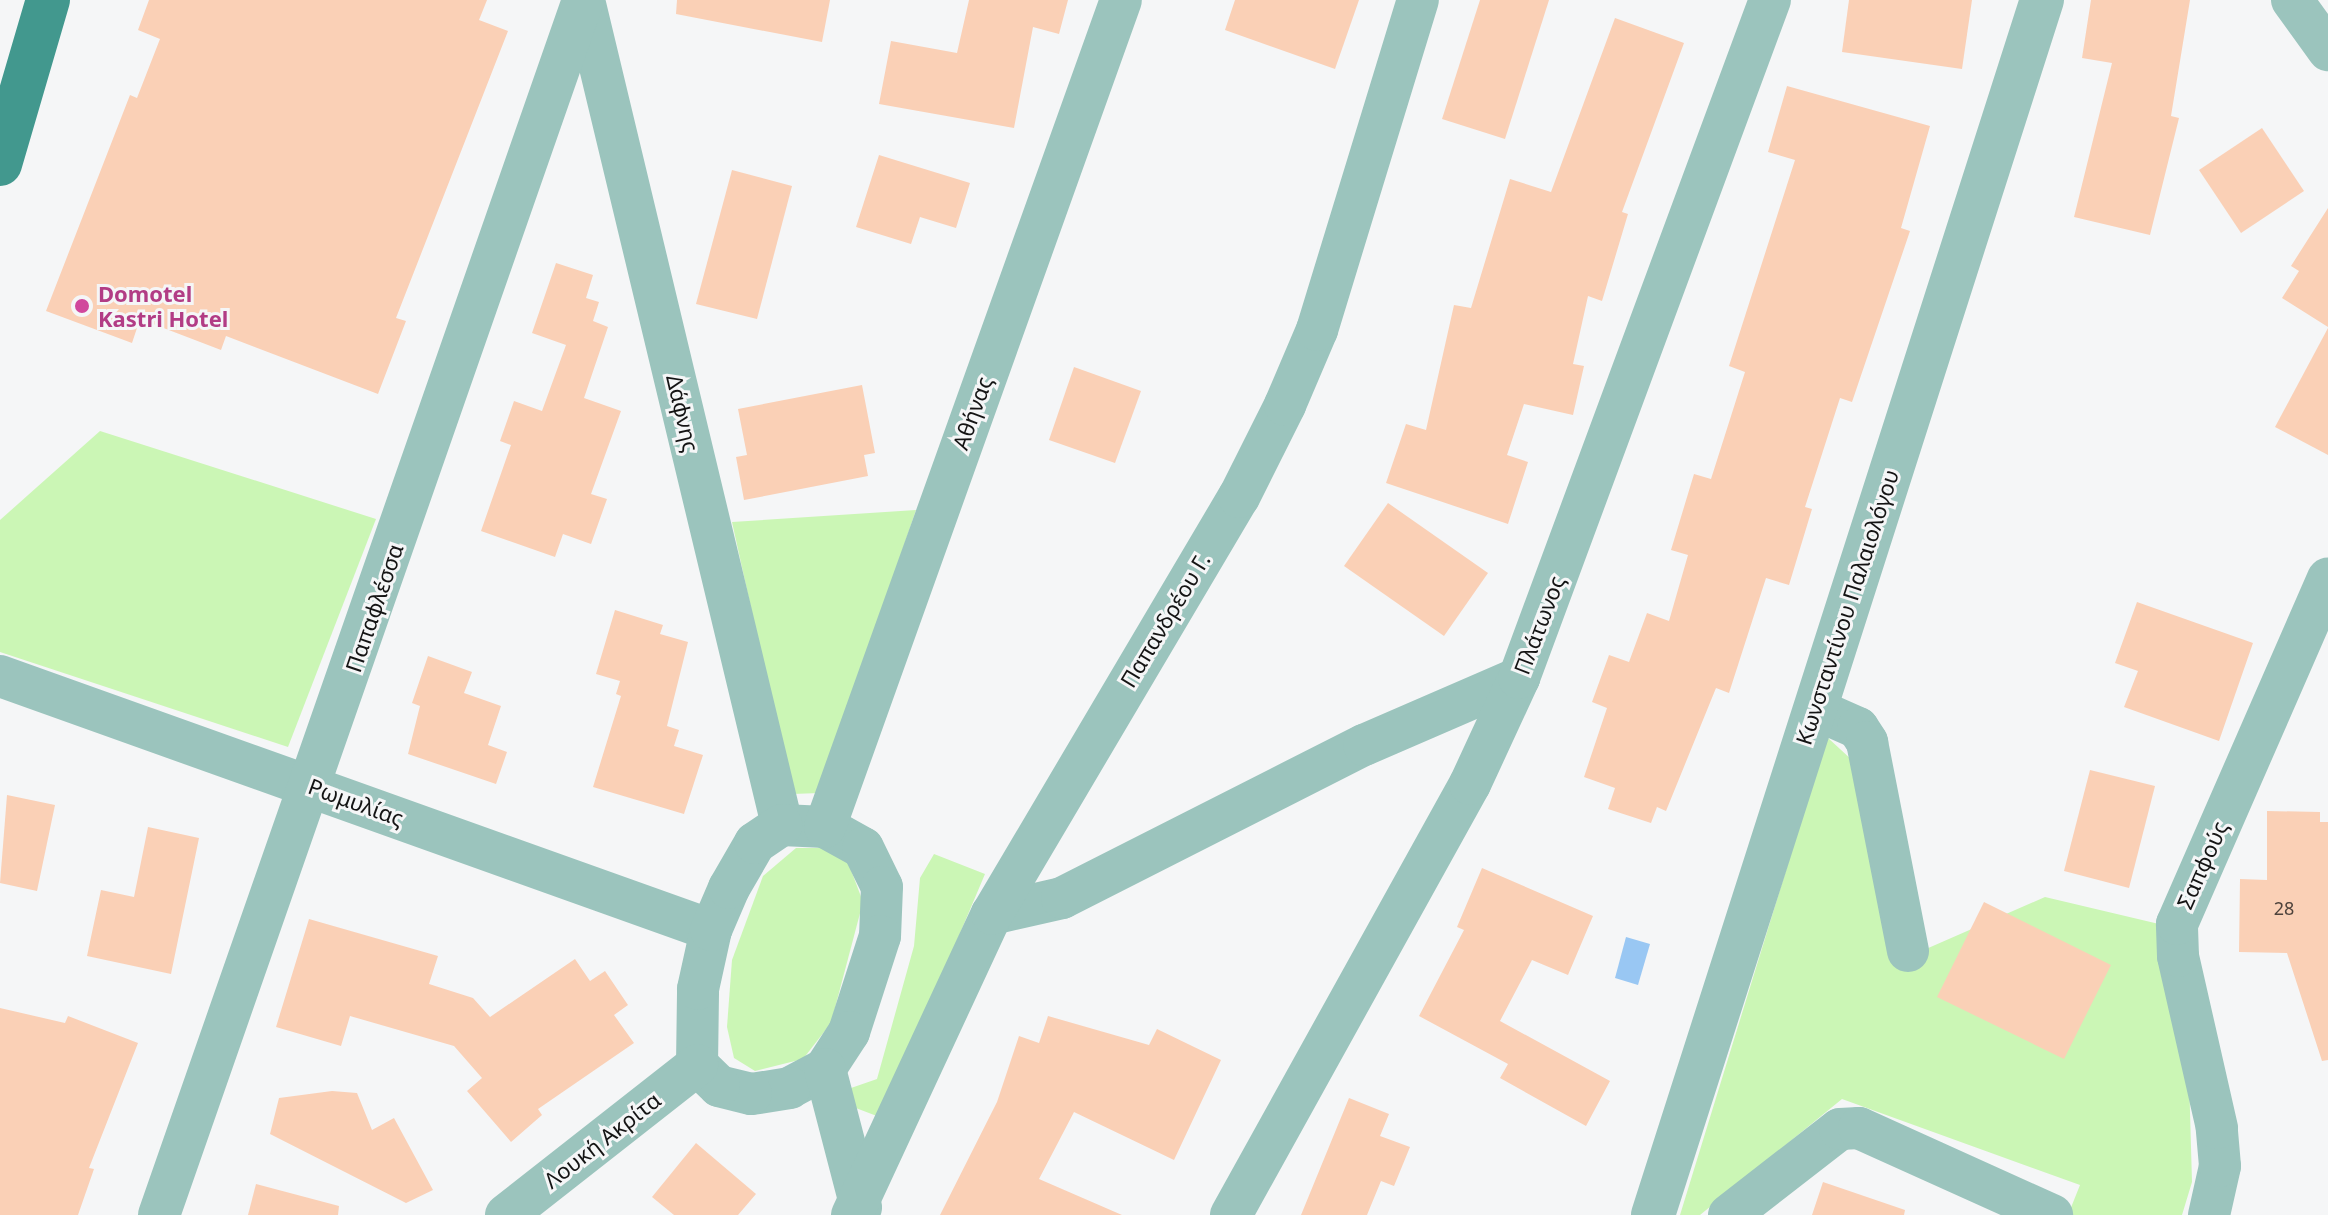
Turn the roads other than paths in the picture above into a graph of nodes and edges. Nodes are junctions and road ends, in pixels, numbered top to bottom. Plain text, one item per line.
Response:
1 (48, 0) edge
2 (584, 0) edge
3 (1121, 0) edge
4 (1418, 0) edge
5 (1770, 0) edge
6 (2042, 0) edge
7 (2292, 0) edge
8 (2328, 50) edge
9 (0, 164) edge
10 (2328, 579) edge
11 (0, 676) edge
12 (1519, 678) junction
13 (1815, 709) junction
14 (312, 786) junction
15 (782, 825) junction
16 (825, 827) junction
17 (992, 914) junction
18 (711, 930) junction
19 (1908, 951) dead end
20 (697, 1065) junction
21 (825, 1069) junction
22 (858, 1209) edge
23 (2220, 1210) edge
24 (159, 1215) edge
25 (506, 1215) edge
26 (1231, 1215) edge
27 (1653, 1215) edge
28 (1729, 1215) edge
29 (2052, 1215) edge

1 - 9 main road
2 - 14 street, Παπαφλέσσα
2 - 15 street, Δάφνης
3 - 16 street, Αθήνας
4 - 17 street, Παπανδρέου Γ.
5 - 12 street, Πλάτωνος
6 - 13 street, Κωνσταντίνου Παλαιολόγου
7 - 8 street
10 - 23 street, Σαπφούς
11 - 14 street, Ρωμυλίας
12 - 17 street
12 - 26 street, Πλάτωνος
13 - 19 street
13 - 27 street, Κωνσταντίνου Παλαιολόγου
14 - 18 street, Ρωμυλίας
14 - 24 street, Παπαφλέσσα
15 - 16 street
15 - 18 street
16 - 21 street
17 - 22 street, Παπανδρέου Γ.
18 - 20 street
20 - 21 street
20 - 25 street, Λουκή Ακρίτα
21 - 22 street
28 - 29 street

